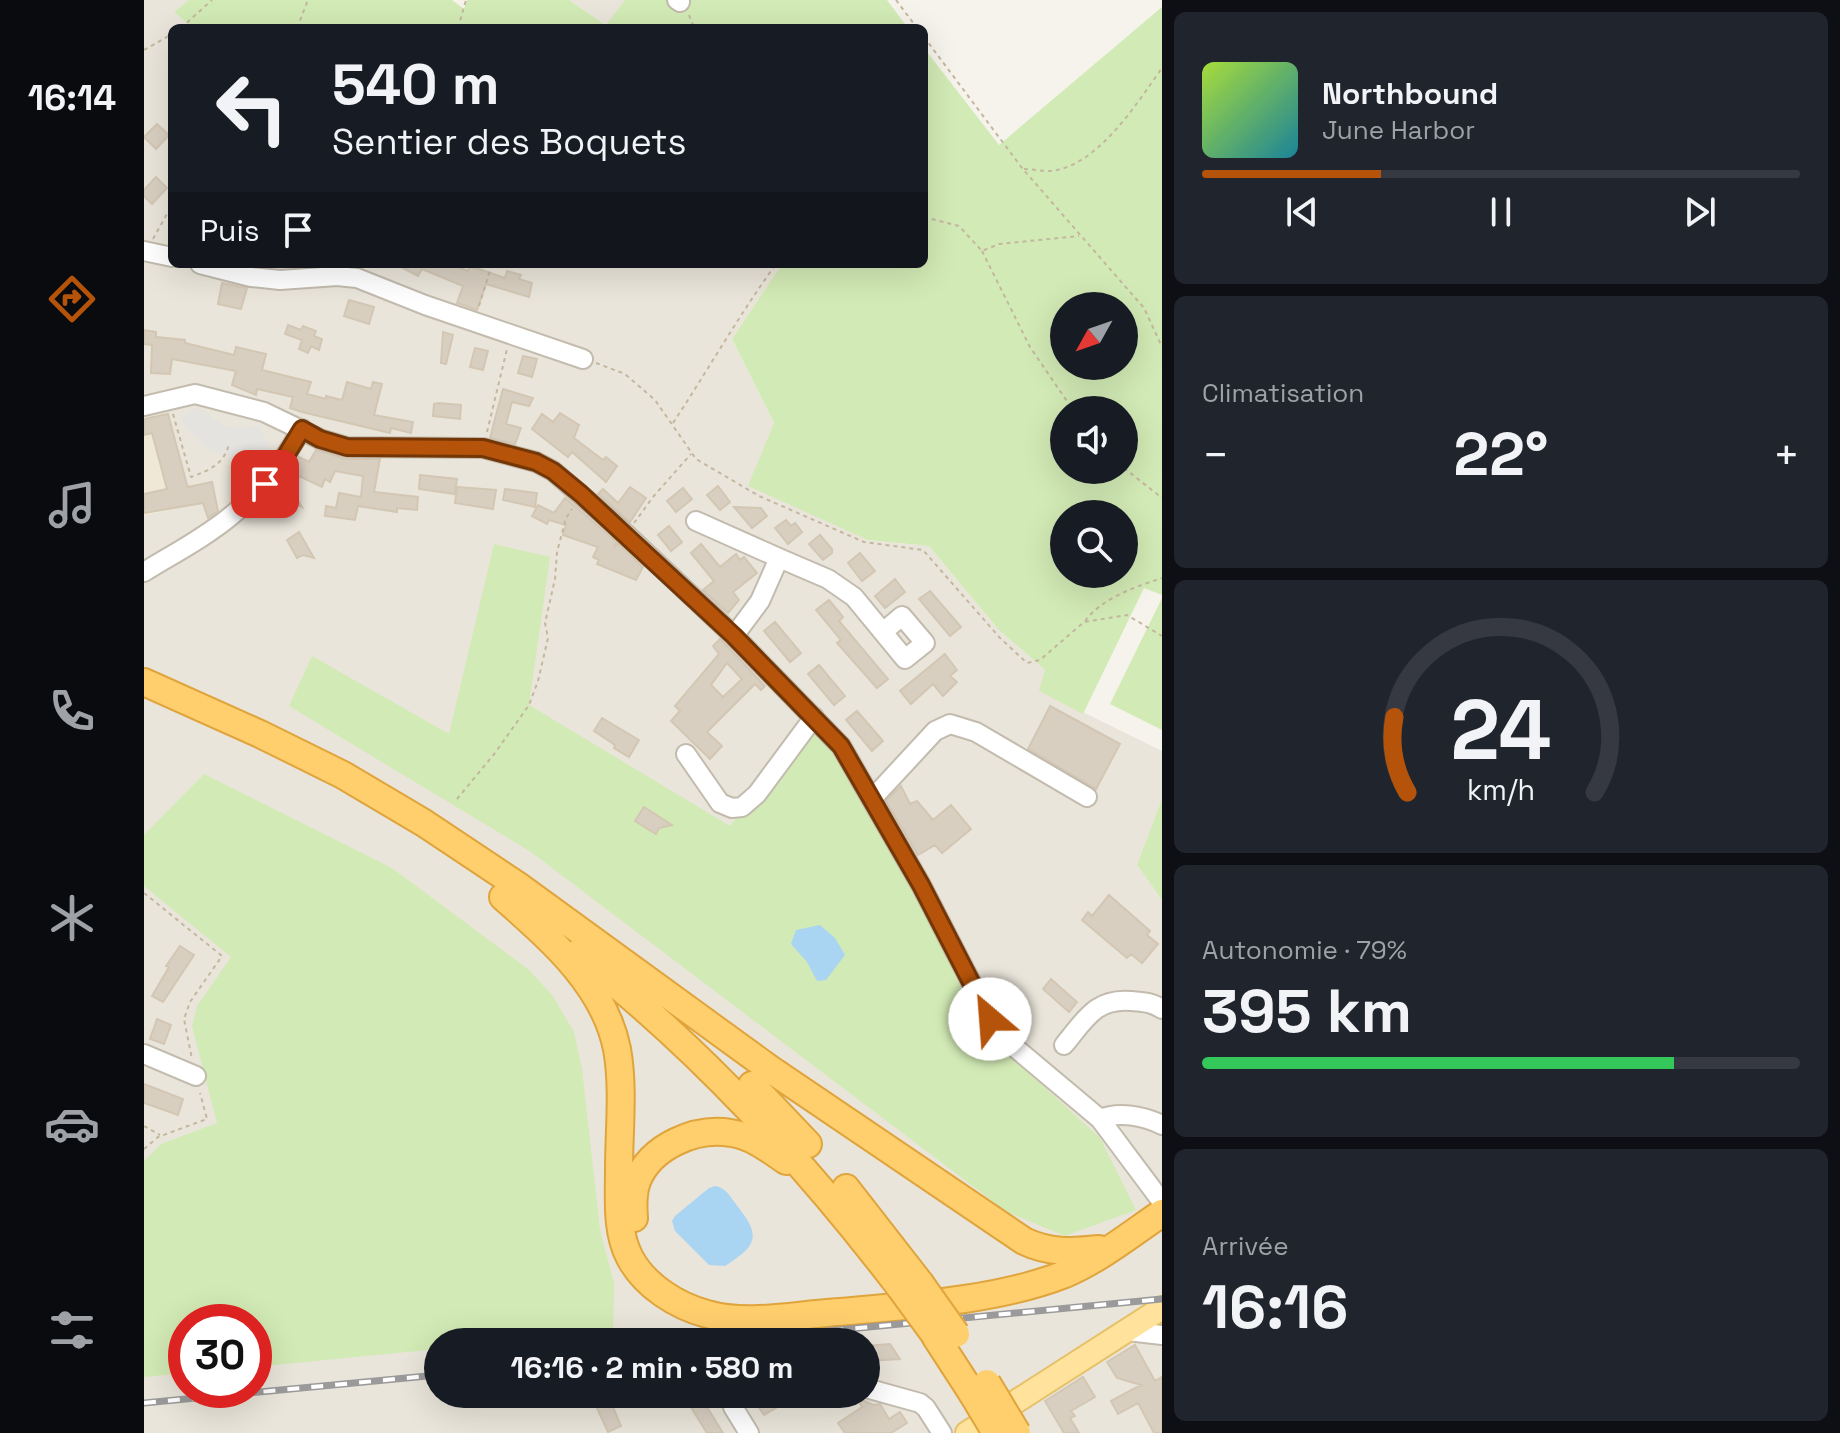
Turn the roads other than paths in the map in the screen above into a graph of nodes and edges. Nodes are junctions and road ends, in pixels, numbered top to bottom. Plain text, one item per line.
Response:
1 (145, 251) edge
2 (168, 256) edge
3 (216, 268) edge
4 (583, 359) road end
5 (144, 406) edge
6 (302, 429) junction
7 (696, 521) dead end
8 (779, 558) junction
9 (144, 572) edge
10 (883, 632) dead end
11 (734, 636) junction
12 (144, 682) edge
13 (144, 702) edge
14 (814, 717) junction
15 (686, 754) dead end
16 (1087, 797) dead end
17 (872, 799) junction
18 (503, 897) junction
19 (595, 943) junction
20 (1162, 1009) edge
21 (1064, 1045) dead end
22 (144, 1054) edge
23 (196, 1076) road end
24 (1100, 1119) junction
25 (1162, 1125) edge
26 (1162, 1202) edge
27 (837, 1205) junction
28 (1162, 1213) edge
29 (1110, 1245) junction
30 (910, 1285) junction
31 (1160, 1316) edge
32 (1128, 1331) junction
33 (1162, 1335) edge
34 (979, 1388) junction
35 (880, 1392) edge
36 (734, 1408) edge
37 (749, 1433) edge
38 (942, 1433) edge
39 (967, 1433) edge
40 (996, 1433) edge
41 (1017, 1433) edge

1 - 2 street
3 - 4 street
5 - 6 street
6 - 9 street
6 - 11 street
7 - 8 street
8 - 10 street
8 - 11 street
11 - 14 street
12 - 19 highway
13 - 18 highway
14 - 15 street
14 - 17 street
16 - 17 street
17 - 24 street
18 - 27 highway
18 - 29 highway
19 - 29 highway
19 - 30 highway
20 - 21 street
22 - 23 street
24 - 25 street
24 - 26 street
27 - 29 highway
27 - 30 highway
28 - 29 highway
30 - 34 highway, bridge
31 - 32 main road
32 - 33 street
32 - 39 main road
34 - 40 highway, bridge
34 - 41 highway, bridge
35 - 38 street
36 - 37 street

